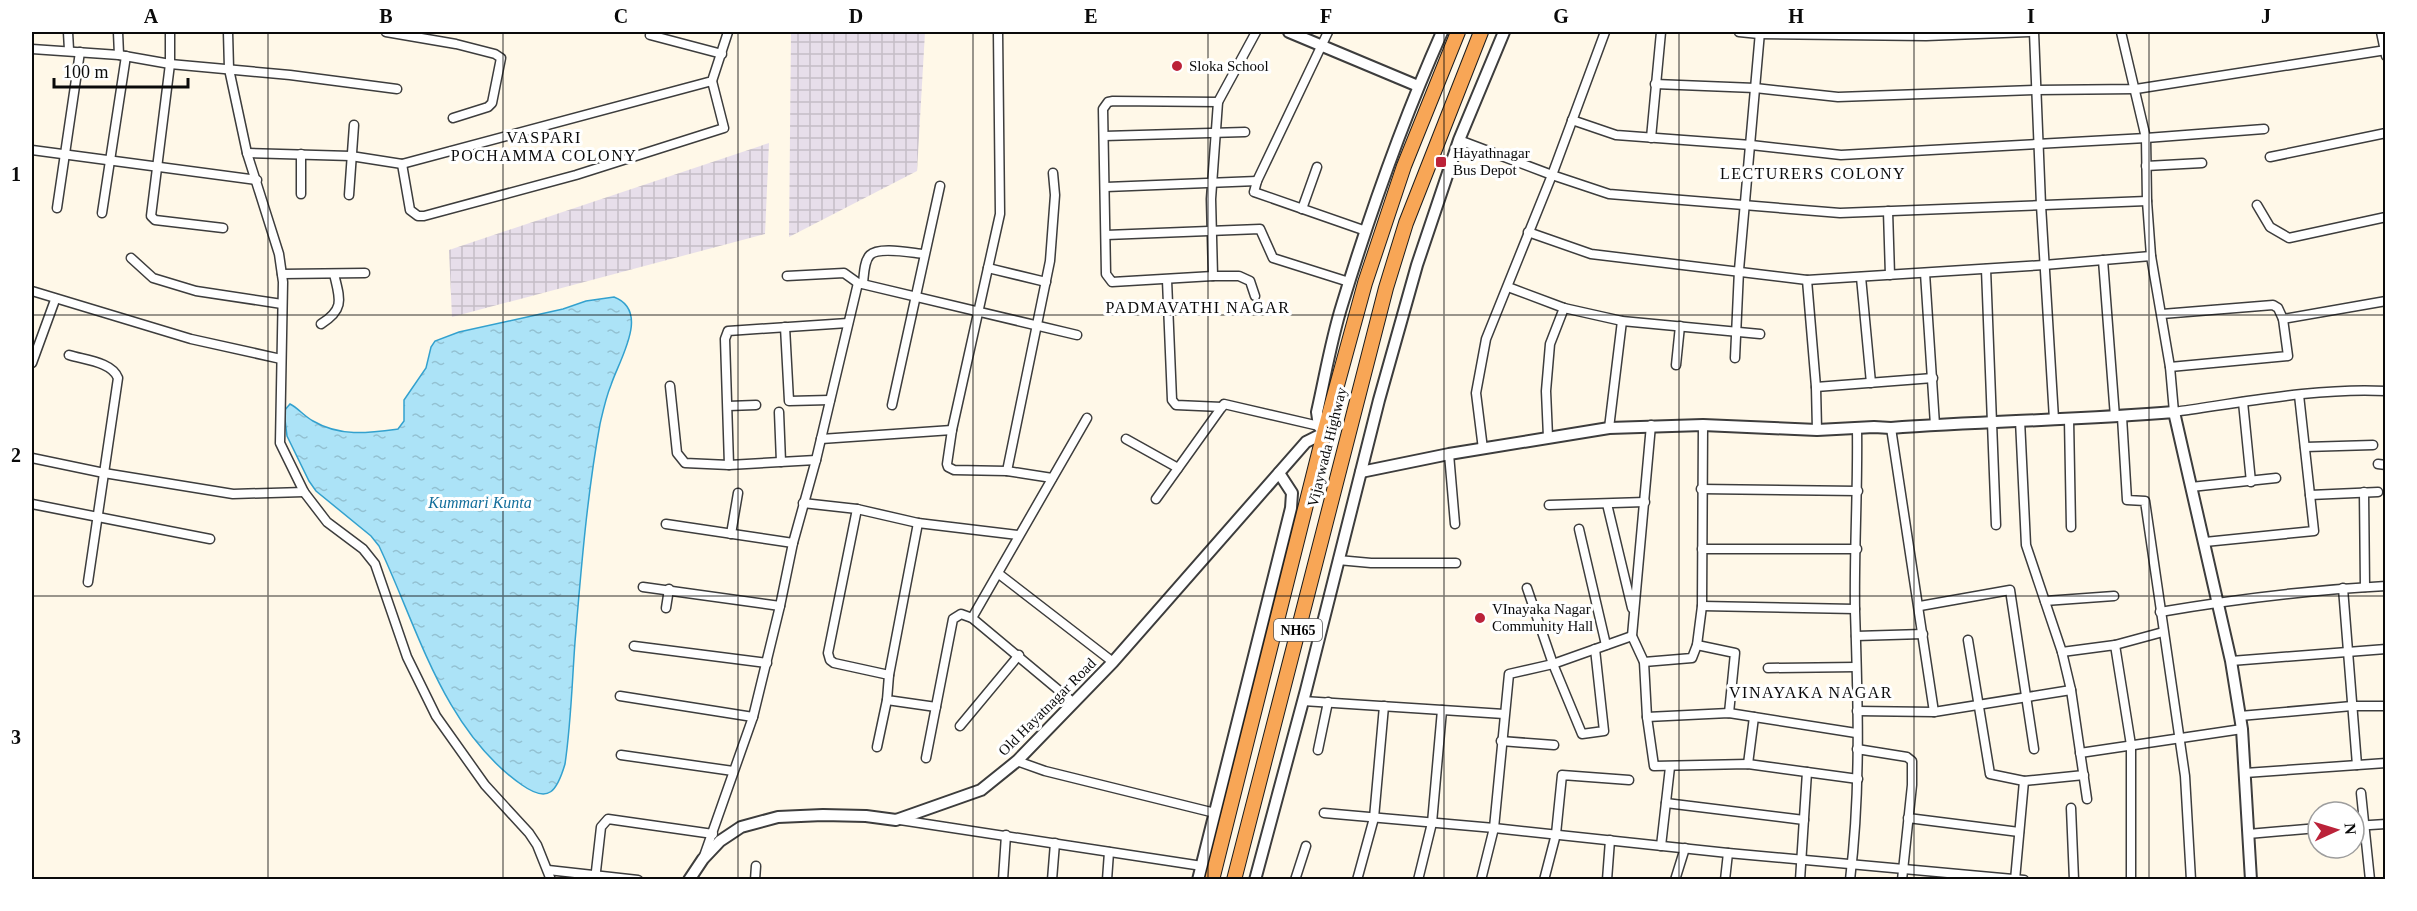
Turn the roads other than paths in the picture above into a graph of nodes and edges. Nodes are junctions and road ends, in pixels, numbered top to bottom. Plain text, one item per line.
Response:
1 (68, 32) edge
2 (118, 32) edge
3 (170, 32) edge
4 (228, 32) edge
5 (386, 32) edge
6 (728, 32) edge
7 (998, 32) edge
8 (1256, 32) edge
9 (1289, 32) edge
10 (1328, 32) edge
11 (1442, 32) edge
12 (1458, 32) edge
13 (1480, 32) edge
14 (1504, 32) edge
15 (1605, 32) edge
16 (1661, 32) edge
17 (1739, 32) edge
18 (2029, 32) edge
19 (2034, 32) edge
20 (2121, 32) edge
21 (2381, 32) edge
22 (1760, 33) edge
23 (1977, 33) edge
24 (1926, 34) edge
25 (650, 35) dead end
26 (1321, 46) junction
27 (32, 49) edge
28 (69, 50) junction
29 (80, 52) junction
30 (2385, 52) edge
31 (722, 54) junction
32 (122, 55) junction
33 (170, 64) junction
34 (229, 69) junction
35 (712, 81) junction
36 (1655, 84) junction
37 (1418, 86) junction
38 (1755, 88) junction
39 (397, 89) dead end
40 (2136, 89) junction
41 (2037, 90) junction
42 (1218, 102) junction
43 (453, 118) dead end
44 (1572, 120) junction
45 (354, 125) dead end
46 (2264, 129) dead end
47 (1245, 132) dead end
48 (2385, 133) edge
49 (1215, 134) junction
50 (1104, 136) junction
51 (1651, 138) junction
52 (2146, 138) junction
53 (1459, 140) junction
54 (2040, 144) junction
55 (1751, 145) junction
56 (32, 150) edge
57 (247, 153) junction
58 (64, 154) junction
59 (301, 154) junction
60 (351, 156) junction
61 (2270, 157) dead end
62 (109, 160) junction
63 (2202, 163) dead end
64 (402, 164) junction
65 (2146, 166) junction
66 (158, 167) junction
67 (1317, 168) dead end
68 (1053, 173) dead end
69 (1552, 176) junction
70 (256, 180) junction
71 (1257, 181) junction
72 (1212, 182) junction
73 (940, 186) dead end
74 (1106, 187) junction
75 (301, 194) dead end
76 (349, 195) dead end
77 (2147, 201) junction
78 (1745, 204) junction
79 (2041, 205) junction
80 (2257, 205) dead end
81 (57, 208) dead end
82 (1302, 209) junction
83 (1888, 211) junction
84 (102, 213) dead end
85 (2385, 217) edge
86 (223, 228) dead end
87 (1212, 231) junction
88 (1366, 231) junction
89 (1528, 232) junction
90 (1106, 235) junction
91 (924, 254) junction
92 (2151, 256) junction
93 (131, 258) dead end
94 (2103, 260) junction
95 (2044, 266) junction
96 (988, 268) junction
97 (1986, 269) junction
98 (1739, 270) junction
99 (365, 273) dead end
100 (1925, 273) junction
101 (282, 274) junction
102 (334, 274) junction
103 (1890, 275) junction
104 (787, 276) dead end
105 (1213, 276) junction
106 (1862, 277) junction
107 (1167, 280) junction
108 (1807, 280) junction
109 (1046, 282) junction
110 (1349, 282) junction
111 (860, 283) junction
112 (1508, 286) junction
113 (32, 291) edge
114 (915, 296) junction
115 (1255, 296) dead end
116 (55, 300) junction
117 (2385, 301) edge
118 (282, 304) junction
119 (1564, 308) junction
120 (978, 311) junction
121 (2162, 314) junction
122 (2283, 319) junction
123 (1622, 321) junction
124 (848, 323) junction
125 (321, 324) dead end
126 (1037, 325) junction
127 (1680, 326) junction
128 (785, 327) junction
129 (1737, 331) junction
130 (1760, 334) dead end
131 (1077, 335) dead end
132 (35, 342) edge
133 (69, 355) dead end
134 (1735, 358) dead end
135 (281, 359) junction
136 (32, 363) edge
137 (1677, 364) dead end
138 (2170, 367) junction
139 (1933, 378) junction
140 (1871, 383) junction
141 (670, 386) dead end
142 (1816, 387) junction
143 (2385, 391) edge
144 (2299, 395) junction
145 (830, 400) junction
146 (2243, 402) junction
147 (756, 405) dead end
148 (892, 405) dead end
149 (728, 406) junction
150 (1222, 407) junction
151 (779, 412) dead end
152 (2174, 412) junction
153 (2119, 417) junction
154 (1087, 418) dead end
155 (2069, 418) junction
156 (2054, 419) junction
157 (2020, 420) junction
158 (1993, 422) junction
159 (1703, 425) junction
160 (1935, 425) junction
161 (1651, 426) junction
162 (1609, 428) junction
163 (1891, 428) junction
164 (1857, 429) junction
165 (952, 430) junction
166 (1321, 430) junction
167 (1817, 430) junction
168 (1548, 437) junction
169 (821, 439) junction
170 (1126, 439) dead end
171 (2373, 445) dead end
172 (2305, 447) junction
173 (1483, 449) junction
174 (1449, 454) junction
175 (32, 458) edge
176 (816, 460) junction
177 (781, 462) junction
178 (729, 465) junction
179 (1178, 468) junction
180 (1007, 471) junction
181 (1361, 472) junction
182 (104, 473) junction
183 (1279, 473) junction
184 (1052, 478) junction
185 (2276, 478) dead end
186 (2251, 482) junction
187 (2191, 488) junction
188 (1701, 489) junction
189 (1858, 491) junction
190 (304, 492) junction
191 (2364, 492) junction
192 (2378, 492) dead end
193 (738, 493) dead end
194 (2310, 495) junction
195 (1156, 499) dead end
196 (1645, 502) junction
197 (803, 503) junction
198 (32, 504) edge
199 (1607, 504) junction
200 (1549, 505) dead end
201 (857, 509) junction
202 (96, 518) junction
203 (918, 523) junction
204 (666, 524) dead end
205 (1455, 524) dead end
206 (1996, 525) dead end
207 (2071, 527) dead end
208 (1579, 529) dead end
209 (731, 534) junction
210 (1018, 535) junction
211 (210, 538) dead end
212 (2205, 542) junction
213 (793, 543) junction
214 (1702, 549) junction
215 (1857, 549) junction
216 (1338, 560) junction
217 (1456, 563) dead end
218 (999, 574) junction
219 (87, 582) dead end
220 (2385, 586) edge
221 (643, 587) dead end
222 (2365, 587) junction
223 (1527, 588) dead end
224 (2343, 588) junction
225 (669, 589) junction
226 (2114, 596) dead end
227 (2045, 601) junction
228 (2218, 602) junction
229 (780, 606) junction
230 (1702, 606) junction
231 (1920, 606) junction
232 (666, 608) dead end
233 (1855, 609) junction
234 (2160, 612) junction
235 (1634, 616) junction
236 (972, 618) junction
237 (2163, 632) junction
238 (1923, 634) junction
239 (1632, 636) junction
240 (1856, 636) junction
241 (1968, 640) dead end
242 (1606, 645) junction
243 (1697, 645) junction
244 (2115, 645) junction
245 (634, 646) dead end
246 (1595, 649) junction
247 (2385, 649) edge
248 (2347, 650) junction
249 (2062, 652) junction
250 (1019, 655) junction
251 (2231, 661) junction
252 (1113, 662) junction
253 (1644, 662) junction
254 (767, 663) junction
255 (1553, 664) junction
256 (1856, 667) junction
257 (1768, 668) dead end
258 (889, 675) junction
259 (2071, 690) junction
260 (620, 696) dead end
261 (2026, 698) junction
262 (887, 700) junction
263 (1303, 701) junction
264 (1328, 702) junction
265 (1074, 704) junction
266 (1980, 705) junction
267 (1384, 706) junction
268 (2352, 706) junction
269 (2385, 706) edge
270 (936, 707) junction
271 (1442, 710) junction
272 (1857, 711) junction
273 (1247, 712) junction
274 (1934, 712) junction
275 (1729, 713) junction
276 (1504, 714) junction
277 (2240, 716) junction
278 (753, 717) junction
279 (1647, 717) junction
280 (1754, 717) junction
281 (960, 726) dead end
282 (2242, 729) junction
283 (1856, 733) junction
284 (2178, 738) junction
285 (1501, 741) junction
286 (1554, 745) dead end
287 (2131, 745) junction
288 (878, 747) dead end
289 (1857, 749) junction
290 (2034, 749) dead end
291 (1318, 750) dead end
292 (2080, 753) junction
293 (621, 755) dead end
294 (926, 758) dead end
295 (1017, 761) junction
296 (2385, 763) edge
297 (1748, 764) junction
298 (2357, 765) junction
299 (1670, 767) junction
300 (733, 771) junction
301 (1807, 772) junction
302 (2245, 773) junction
303 (2084, 775) junction
304 (1858, 779) junction
305 (1629, 780) dead end
306 (2024, 781) junction
307 (2361, 793) dead end
308 (2087, 799) dead end
309 (2361, 800) edge
310 (1666, 803) junction
311 (2071, 808) dead end
312 (1215, 813) junction
313 (1324, 813) dead end
314 (1374, 818) junction
315 (1908, 818) junction
316 (896, 820) junction
317 (1804, 820) junction
318 (1432, 823) junction
319 (2385, 824) edge
320 (2366, 825) edge
321 (1494, 828) junction
322 (2306, 829) edge
323 (2019, 832) junction
324 (713, 834) junction
325 (1556, 834) junction
326 (2248, 834) junction
327 (1006, 835) junction
328 (1610, 840) junction
329 (1055, 843) junction
330 (1306, 846) dead end
331 (1661, 846) junction
332 (1685, 848) junction
333 (1109, 852) junction
334 (1728, 853) junction
335 (703, 859) junction
336 (1800, 860) junction
337 (2366, 860) edge
338 (1852, 865) junction
339 (756, 866) dead end
340 (1202, 866) junction
341 (1903, 868) junction
342 (548, 876) edge
343 (595, 877) edge
344 (638, 879) edge
345 (689, 879) edge
346 (755, 879) edge
347 (1003, 879) edge
348 (1052, 879) edge
349 (1107, 879) edge
350 (1198, 879) edge
351 (1212, 879) edge
352 (1234, 879) edge
353 (1255, 879) edge
354 (1295, 879) edge
355 (1357, 879) edge
356 (1418, 879) edge
357 (1481, 879) edge
358 (1545, 879) edge
359 (1607, 879) edge
360 (1675, 879) edge
361 (1725, 879) edge
362 (1800, 879) edge
363 (1850, 879) edge
364 (1902, 879) edge
365 (2018, 879) edge
366 (2074, 879) edge
367 (2131, 879) edge
368 (2192, 879) edge
369 (2251, 879) edge
370 (2370, 879) edge

1 - 28 street
2 - 32 street
3 - 33 street
4 - 34 street
5 - 43 street
6 - 31 street
7 - 96 street
8 - 42 street
9 - 26 street
10 - 26 street
11 - 37 street
12 - 166 highway, Vijaywada Highway / NH65
13 - 352 highway, Vijaywada Highway / NH65
14 - 53 street
15 - 44 street
16 - 36 street
17 - 22 street
18 - 23 street
19 - 41 street
20 - 40 street
21 - 30 street
22 - 24 street
22 - 38 street
23 - 24 street
25 - 31 street
26 - 37 street
26 - 71 street
27 - 28 street
28 - 29 street
29 - 32 street
29 - 58 street
30 - 40 street
31 - 35 street
32 - 33 street
32 - 62 street
33 - 34 street
33 - 66 street
34 - 39 street
34 - 57 street
35 - 64 street
35 - 64 street
36 - 38 street
36 - 51 street
37 - 88 street
38 - 41 street
38 - 55 street
40 - 41 street
40 - 52 street
41 - 54 street
42 - 49 street
42 - 50 street
44 - 51 street
44 - 69 street
45 - 60 street
46 - 52 street
47 - 49 street
48 - 61 street
49 - 50 street
49 - 72 street
50 - 74 street
51 - 55 street
52 - 54 street
52 - 65 street
53 - 69 street
53 - 181 street
54 - 55 street
54 - 79 street
55 - 78 street
56 - 58 street
57 - 59 street
57 - 70 street
58 - 62 street
58 - 81 street
59 - 60 street
59 - 75 street
60 - 64 street
60 - 76 street
62 - 66 street
62 - 84 street
63 - 65 street
65 - 77 street
66 - 70 street
66 - 86 street
67 - 82 street
68 - 109 street
69 - 78 street
69 - 89 street
70 - 101 street
71 - 72 street
71 - 82 street
72 - 74 street
72 - 87 street
73 - 91 street
74 - 90 street
77 - 79 street
77 - 92 street
78 - 83 street
78 - 98 street
79 - 83 street
79 - 95 street
80 - 85 street
82 - 88 street
83 - 103 street
87 - 90 street
87 - 105 street
87 - 110 street
88 - 110 street
89 - 98 street
89 - 112 street
90 - 107 street
91 - 111 street
91 - 114 street
92 - 94 street
92 - 121 street
93 - 118 street
94 - 95 street
94 - 153 street
95 - 97 street
95 - 156 street
96 - 109 street
96 - 120 street
97 - 100 street
97 - 158 street
98 - 108 street
98 - 129 street
99 - 102 street
100 - 103 street
100 - 139 street
101 - 102 street
101 - 118 street
102 - 125 street
103 - 106 street
104 - 111 street
105 - 107 street
105 - 115 street
106 - 108 street
106 - 140 street
107 - 150 street
108 - 142 street
109 - 126 street
110 - 166 street
111 - 114 street
111 - 124 street
112 - 119 street
112 - 173 street
113 - 116 street
114 - 120 street
114 - 148 street
116 - 132 street
116 - 135 street
117 - 122 street
118 - 135 street
119 - 123 street
119 - 168 street
120 - 126 street
120 - 165 street
121 - 122 street
121 - 138 street
122 - 138 street
123 - 127 street
123 - 162 street
124 - 128 street
124 - 145 street
126 - 131 street
126 - 180 street
127 - 129 street
127 - 137 street
128 - 145 street
128 - 149 street
129 - 130 street
129 - 134 street
132 - 136 street
133 - 182 street
135 - 190 street
138 - 152 street
139 - 140 street
139 - 160 street
140 - 142 street
141 - 178 street
142 - 167 street
143 - 144 street
144 - 146 street
144 - 172 street
145 - 169 street
146 - 152 street
146 - 186 street
147 - 149 street
149 - 178 street
150 - 166 street
150 - 179 street
151 - 177 street
152 - 153 street
152 - 187 street
153 - 155 street
153 - 234 street
154 - 184 street
155 - 156 street
155 - 207 street
156 - 157 street
157 - 158 street
157 - 227 street
158 - 160 street
158 - 206 street
159 - 161 street
159 - 167 street
159 - 188 street
160 - 163 street
161 - 162 street
161 - 196 street
162 - 168 street
163 - 164 street
163 - 231 street
164 - 167 street
164 - 189 street
165 - 169 street
165 - 180 street
166 - 183 street, Old Hayatnagar Road
166 - 273 highway, Vijaywada Highway / NH65
168 - 173 street
169 - 176 street
170 - 179 street
171 - 172 street
172 - 194 street
173 - 174 street
174 - 181 street
174 - 205 street
175 - 182 street
176 - 177 street
176 - 197 street
177 - 178 street
179 - 195 street
180 - 184 street
181 - 216 street
182 - 190 street
182 - 202 street
183 - 252 street, Old Hayatnagar Road
183 - 273 street
184 - 210 street
185 - 186 street
186 - 187 street
187 - 212 street
188 - 189 street
188 - 214 street
189 - 215 street
190 - 342 street
191 - 192 street
191 - 194 street
191 - 222 street
193 - 209 street
194 - 212 street
196 - 199 street
196 - 235 street
197 - 201 street
197 - 213 street
198 - 202 street
199 - 200 street
199 - 235 street
201 - 203 street
201 - 258 street
202 - 211 street
202 - 219 street
203 - 210 street
203 - 258 street
204 - 209 street
208 - 242 street
209 - 213 street
210 - 218 street
212 - 228 street
213 - 229 street
214 - 215 street
214 - 230 street
215 - 233 street
216 - 217 street
216 - 263 street
218 - 236 street
218 - 252 street
220 - 222 street
221 - 225 street
222 - 224 street
223 - 255 street
224 - 228 street
224 - 248 street
225 - 229 street
225 - 232 street
226 - 227 street
227 - 249 street
228 - 234 street
228 - 251 street
229 - 254 street
230 - 233 street
230 - 243 street
231 - 238 street
231 - 261 street
233 - 240 street
234 - 237 street
235 - 239 street
236 - 250 street
236 - 270 street
237 - 244 street
237 - 284 street
238 - 240 street
238 - 274 street
239 - 242 street
239 - 253 street
240 - 256 street
241 - 266 street
242 - 246 street
243 - 253 street
243 - 275 street
244 - 249 street
244 - 287 street
245 - 254 street
246 - 255 street
246 - 255 street
247 - 248 street
248 - 251 street
248 - 268 street
249 - 259 street
250 - 265 street
250 - 281 street
251 - 277 street
252 - 265 street, Old Hayatnagar Road
253 - 279 street
254 - 278 street
255 - 276 street
256 - 257 street
256 - 272 street
258 - 262 street
259 - 261 street
259 - 292 street
260 - 278 street
261 - 266 street
261 - 290 street
262 - 270 street
262 - 288 street
263 - 264 street
263 - 353 street
264 - 267 street
264 - 291 street
265 - 295 street, Old Hayatnagar Road
266 - 274 street
266 - 306 street
267 - 271 street
267 - 314 street
268 - 269 street
268 - 277 street
268 - 298 street
270 - 294 street
271 - 276 street
271 - 318 street
272 - 274 street
272 - 283 street
273 - 312 street
273 - 351 highway, Vijaywada Highway / NH65
275 - 279 street
275 - 280 street
276 - 285 street
277 - 282 street
278 - 300 street
279 - 299 street
280 - 283 street
280 - 297 street
282 - 284 street
282 - 302 street
283 - 289 street
284 - 287 street
284 - 368 street
285 - 286 street
285 - 321 street
287 - 292 street
287 - 367 street
289 - 304 street
289 - 315 street
292 - 303 street
293 - 300 street
295 - 312 street
295 - 316 street, Old Hayatnagar Road
296 - 298 street
297 - 299 street
297 - 301 street
298 - 302 street
299 - 310 street
300 - 324 street
301 - 304 street
301 - 317 street
302 - 326 street
303 - 306 street
303 - 308 street
304 - 338 street
305 - 325 street
306 - 323 street
307 - 309 street
310 - 317 street
310 - 331 street
311 - 366 street
312 - 340 street
313 - 314 street
314 - 318 street
314 - 355 street
315 - 323 street
315 - 341 street
316 - 327 street
316 - 335 street, Old Hayatnagar Road
317 - 336 street
318 - 321 street
318 - 356 street
319 - 320 street
321 - 325 street
321 - 357 street
322 - 326 street
323 - 365 street
324 - 335 street
324 - 343 street
325 - 328 street
325 - 358 street
326 - 369 street
327 - 329 street
327 - 347 street
328 - 331 street
328 - 359 street
329 - 333 street
329 - 348 street
330 - 354 street
331 - 332 street
332 - 334 street
332 - 360 street
333 - 340 street
333 - 349 street
334 - 336 street
334 - 361 street
335 - 345 street, Old Hayatnagar Road
336 - 338 street
336 - 362 street
337 - 370 street
338 - 341 street
338 - 363 street
339 - 346 street
340 - 350 street
341 - 364 street
341 - 365 street
342 - 343 street
343 - 344 street

